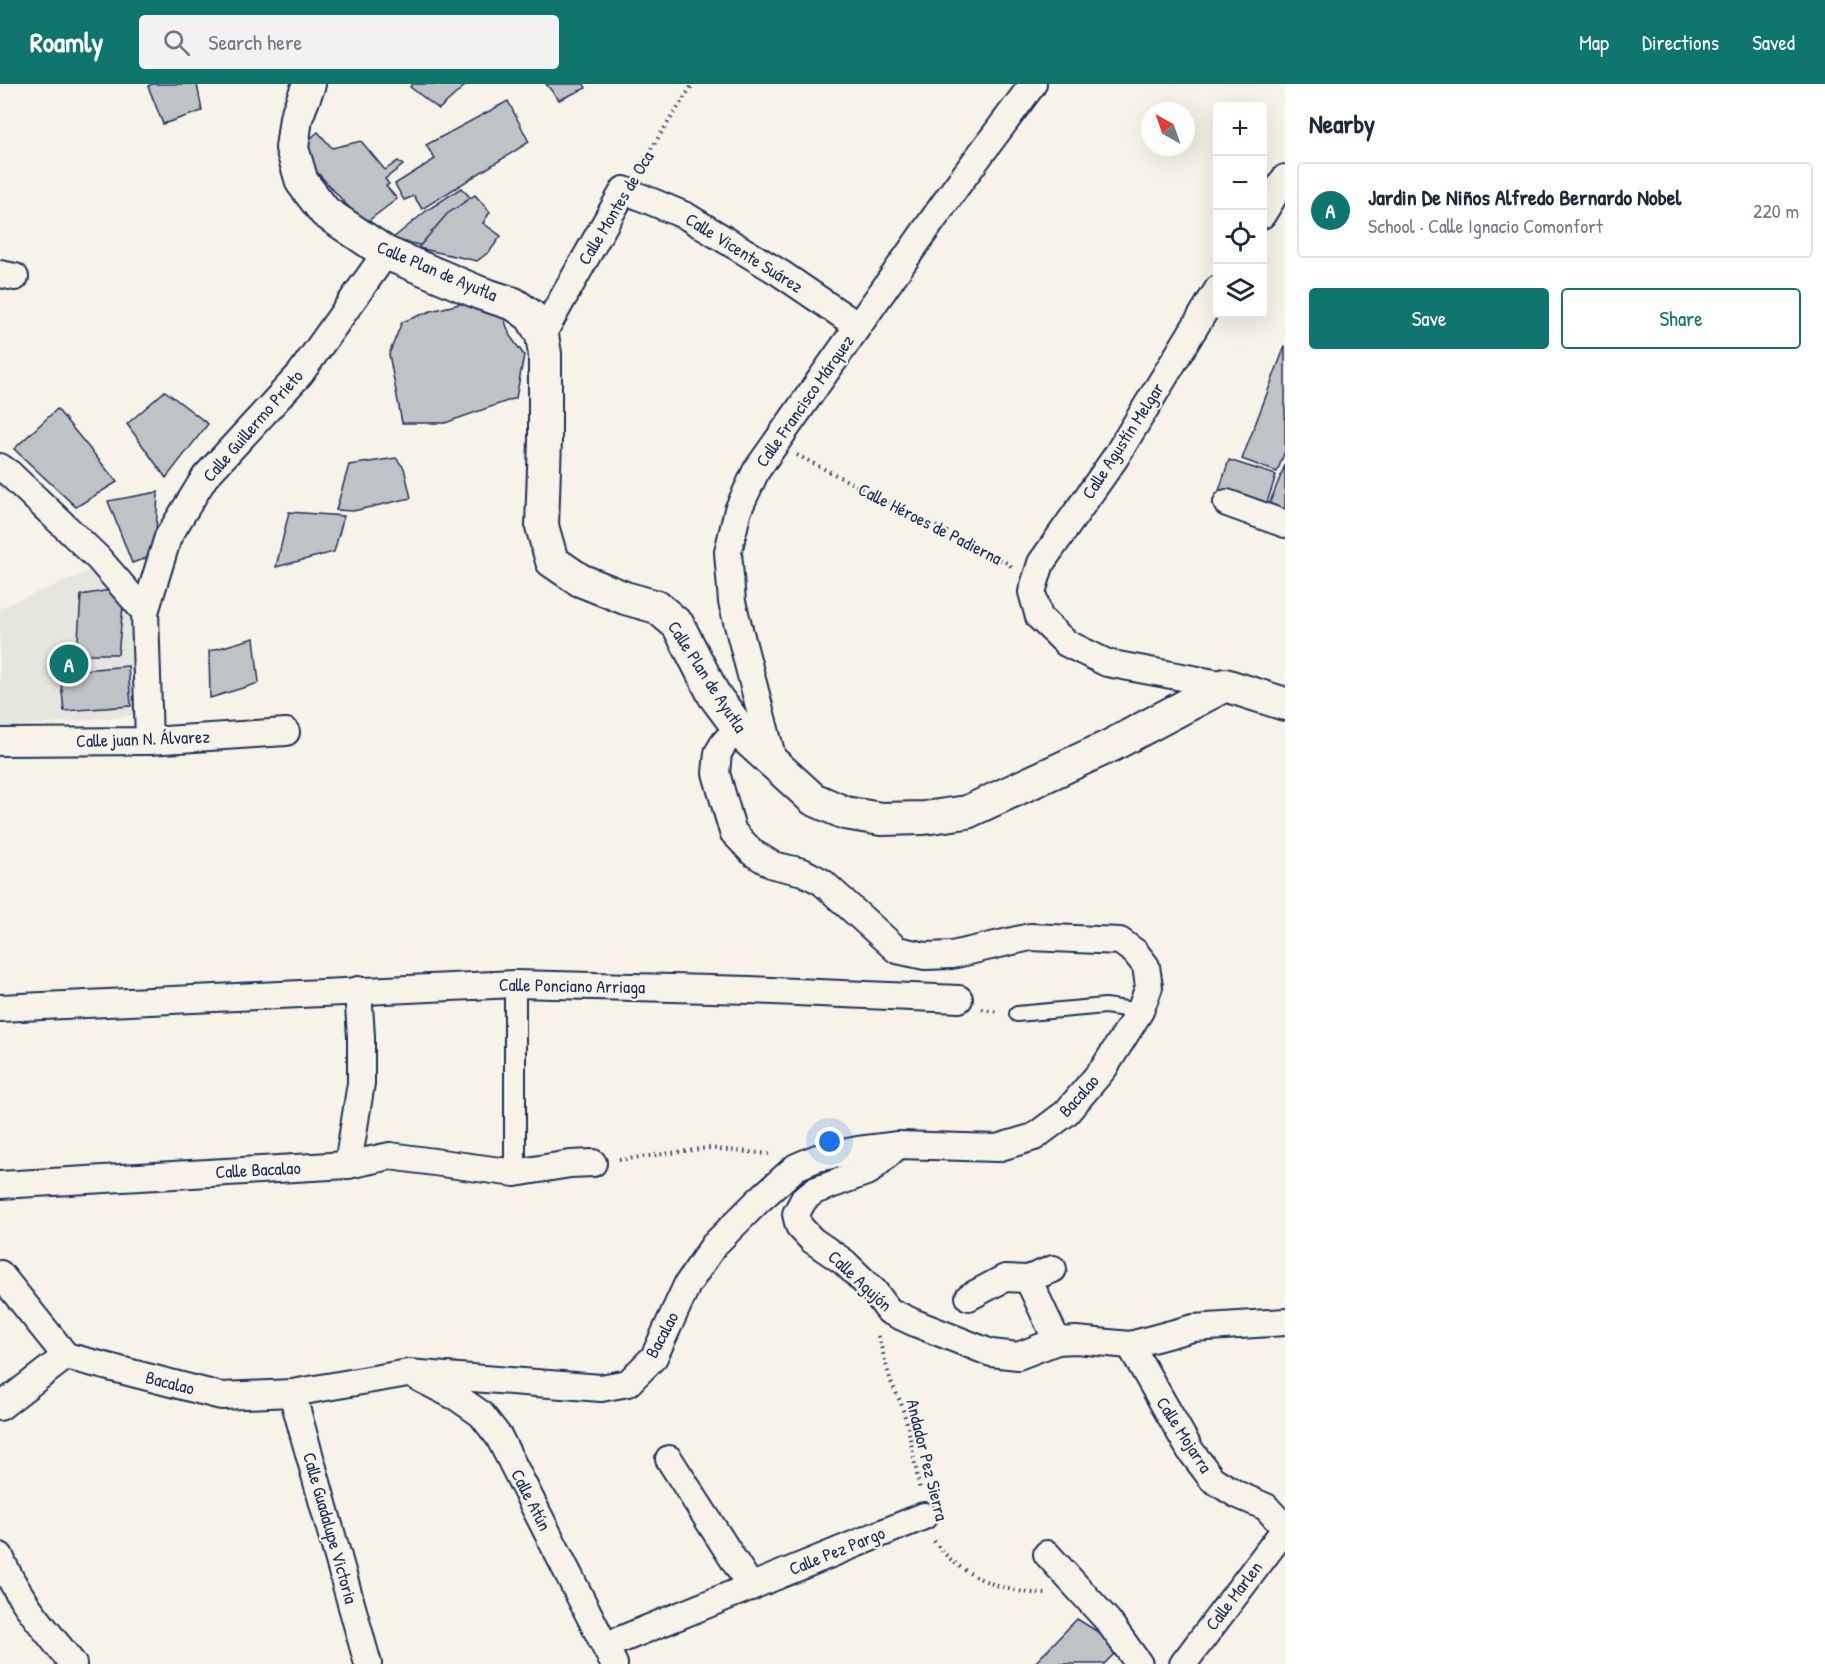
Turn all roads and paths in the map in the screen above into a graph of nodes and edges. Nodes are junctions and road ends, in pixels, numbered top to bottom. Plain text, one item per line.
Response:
1 (309, 84) edge
2 (693, 84) edge
3 (1033, 84) edge
4 (1285, 178) edge
5 (624, 190) junction
6 (1266, 210) edge
7 (386, 253) junction
8 (1213, 297) edge
9 (858, 326) junction
10 (542, 335) junction
11 (775, 444) junction
12 (0, 467) edge
13 (1227, 503) dead end
14 (1285, 524) edge
15 (1032, 592) junction
16 (146, 612) junction
17 (1225, 685) junction
18 (1285, 704) edge
19 (738, 728) junction
20 (286, 732) dead end
21 (149, 741) junction
22 (0, 742) edge
23 (774, 764) junction
24 (515, 984) junction
25 (357, 990) junction
26 (959, 999) joint
27 (0, 1008) edge
28 (1140, 1011) junction
29 (1017, 1014) joint
30 (898, 1145) junction
31 (593, 1163) joint
32 (348, 1165) junction
33 (796, 1167) junction
34 (515, 1173) junction
35 (0, 1185) edge
36 (1053, 1269) dead end
37 (0, 1274) edge
38 (1028, 1279) junction
39 (874, 1291) junction
40 (969, 1297) dead end
41 (1285, 1322) edge
42 (1056, 1341) junction
43 (1130, 1345) junction
44 (66, 1356) junction
45 (408, 1373) junction
46 (292, 1393) junction
47 (0, 1407) edge
48 (669, 1459) dead end
49 (924, 1516) junction
50 (1285, 1528) edge
51 (1047, 1554) dead end
52 (0, 1556) edge
53 (751, 1587) junction
54 (1087, 1598) junction
55 (610, 1655) edge
56 (73, 1664) edge
57 (368, 1664) edge
58 (1139, 1664) edge
59 (1183, 1664) edge

1 - 7 street, Calle Plan de Ayutla
2 - 5 path, Calle Montes de Oca
3 - 9 street, Calle Francisco Márquez
4 - 6 street
5 - 9 street, Calle Vicente Suárez
5 - 10 street, Calle Montes de Oca
7 - 10 street, Calle Plan de Ayutla
7 - 16 street, Calle Guillermo Prieto
8 - 15 street, Calle Agustín Melgar
9 - 11 street, Calle Francisco Márquez
10 - 19 street, Calle Plan de Ayutla
11 - 15 path, Calle Héroes de Padierna
11 - 23 street, Calle Francisco Márquez
12 - 16 street
13 - 14 street
15 - 17 street
16 - 21 street, Calle Guillermo Prieto
17 - 18 street
17 - 23 street, Calle Plan de Ayutla
19 - 23 street, Calle Plan de Ayutla
19 - 28 street
20 - 21 street, Calle juan N. Álvarez
21 - 22 street, Calle juan N. Álvarez
24 - 25 street, Calle Ponciano Arriaga
24 - 26 street, Calle Ponciano Arriaga
24 - 34 street
25 - 27 street, Calle Ponciano Arriaga
25 - 32 street
26 - 29 path
28 - 29 lane
28 - 30 street, Bacalao
30 - 33 street, Bacalao
30 - 39 street, Calle Agujón
31 - 33 path
31 - 34 street, Calle Bacalao
32 - 34 street, Calle Bacalao
32 - 35 street, Calle Bacalao
33 - 45 street, Bacalao
36 - 38 street
37 - 44 street
38 - 40 street
38 - 42 street
39 - 42 street, Calle Agujón
39 - 49 path, Andador Pez Sierra
41 - 43 street
42 - 43 street, Calle Agujón
43 - 50 street, Calle Mojarra
44 - 46 street, Bacalao
44 - 47 street
45 - 46 street, Bacalao
45 - 55 street, Calle Atún
46 - 57 street, Calle Guadalupe Victoria
48 - 53 street
49 - 53 street, Calle Pez Pargo
49 - 54 path, Andador Pez Sierra
50 - 59 street, Calle Marlen
51 - 54 street
52 - 56 street
53 - 55 street, Calle Pez Pargo
54 - 58 street

